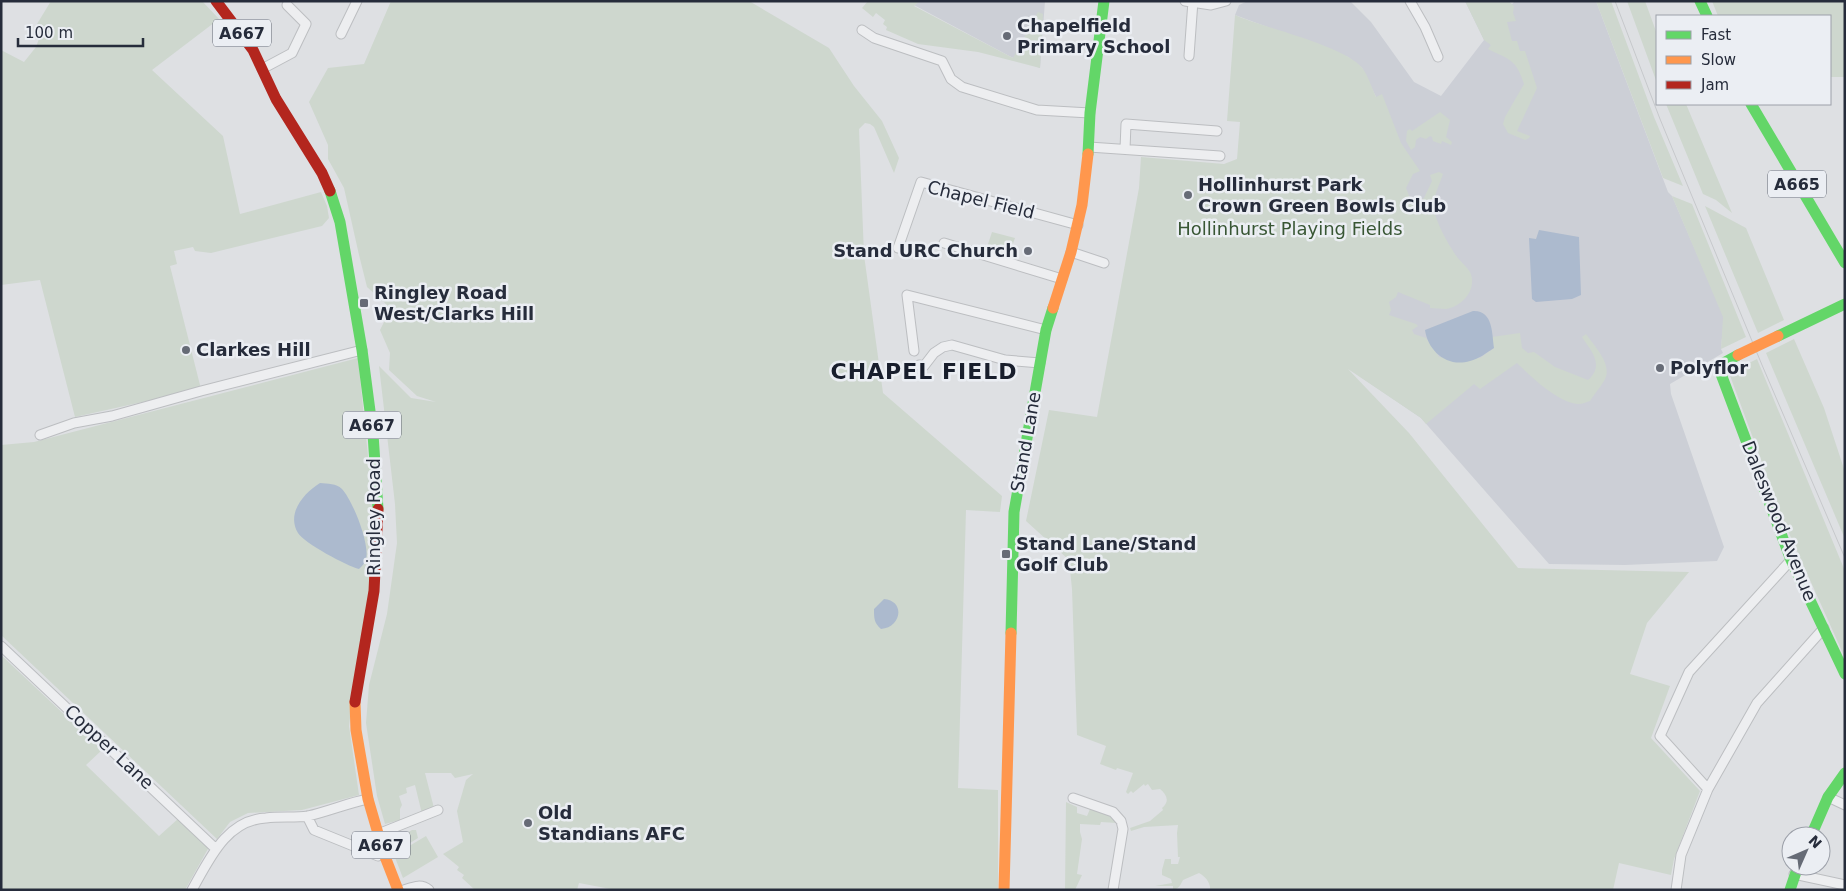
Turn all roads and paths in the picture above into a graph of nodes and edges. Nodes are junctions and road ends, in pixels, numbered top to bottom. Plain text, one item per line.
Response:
1 (216, 1) edge
2 (357, 1) edge
3 (1104, 1) edge
4 (1226, 1) edge
5 (1410, 1) edge
6 (1700, 1) edge
7 (1190, 2) edge
8 (286, 5) dead end
9 (1707, 15) edge
10 (341, 29) dead end
11 (862, 30) dead end
12 (1188, 56) dead end
13 (1438, 57) dead end
14 (262, 69) junction
15 (1752, 105) edge
16 (1090, 113) junction
17 (1217, 131) dead end
18 (1089, 147) junction
19 (1125, 149) junction
20 (1220, 156) dead end
21 (1078, 224) junction
22 (944, 243) dead end
23 (898, 248) dead end
24 (1070, 252) junction
25 (1104, 263) dead end
26 (1845, 263) edge
27 (1062, 279) junction
28 (1845, 304) edge
29 (1046, 330) junction
30 (362, 350) junction
31 (914, 351) dead end
32 (1040, 362) junction
33 (919, 365) dead end
34 (40, 435) dead end
35 (1791, 560) junction
36 (1824, 628) junction
37 (1, 646) edge
38 (1845, 674) edge
39 (1845, 773) edge
40 (1708, 789) junction
41 (1828, 797) junction
42 (1073, 798) dead end
43 (368, 799) junction
44 (1845, 805) edge
45 (438, 810) dead end
46 (307, 816) junction
47 (1815, 826) edge
48 (378, 834) junction
49 (216, 848) junction
50 (384, 854) junction
51 (1794, 876) edge
52 (1816, 876) edge
53 (1845, 885) edge
54 (192, 890) edge
55 (398, 890) edge
56 (404, 890) edge
57 (429, 890) edge
58 (1004, 890) edge
59 (1112, 890) edge
60 (1676, 890) edge
61 (1790, 890) edge

1 - 14 street, A667
2 - 10 street
3 - 16 street, Stand Lane
4 - 7 street
5 - 13 street
6 - 9 street
7 - 12 street
8 - 14 street
11 - 16 street
14 - 30 street, Ringley Road / A667
15 - 26 street, A665
16 - 18 street, Stand Lane
17 - 19 street
18 - 19 street
18 - 21 street, Stand Lane
19 - 20 street
21 - 23 street, Chapel Field
21 - 24 street, Stand Lane
22 - 27 street
24 - 25 street
24 - 27 street, Stand Lane
27 - 29 street, Stand Lane
28 - 35 street, Daleswood Avenue, bridge
29 - 31 street
29 - 32 street, Stand Lane
30 - 34 street
30 - 43 street, Ringley Road / A667
32 - 33 street
32 - 58 street, Stand Lane
35 - 36 street, Daleswood Avenue
35 - 40 street
36 - 38 street, Daleswood Avenue
36 - 40 street
37 - 49 street, Copper Lane
39 - 41 street
40 - 60 street
41 - 44 street
41 - 47 street
42 - 59 street
43 - 46 street
43 - 48 street, Ringley Road / A667
45 - 48 street
46 - 49 street
46 - 50 street
48 - 50 street, Ringley Road / A667
49 - 54 street
50 - 55 street, Ringley Road / A667
51 - 61 street
52 - 53 street
56 - 57 street

